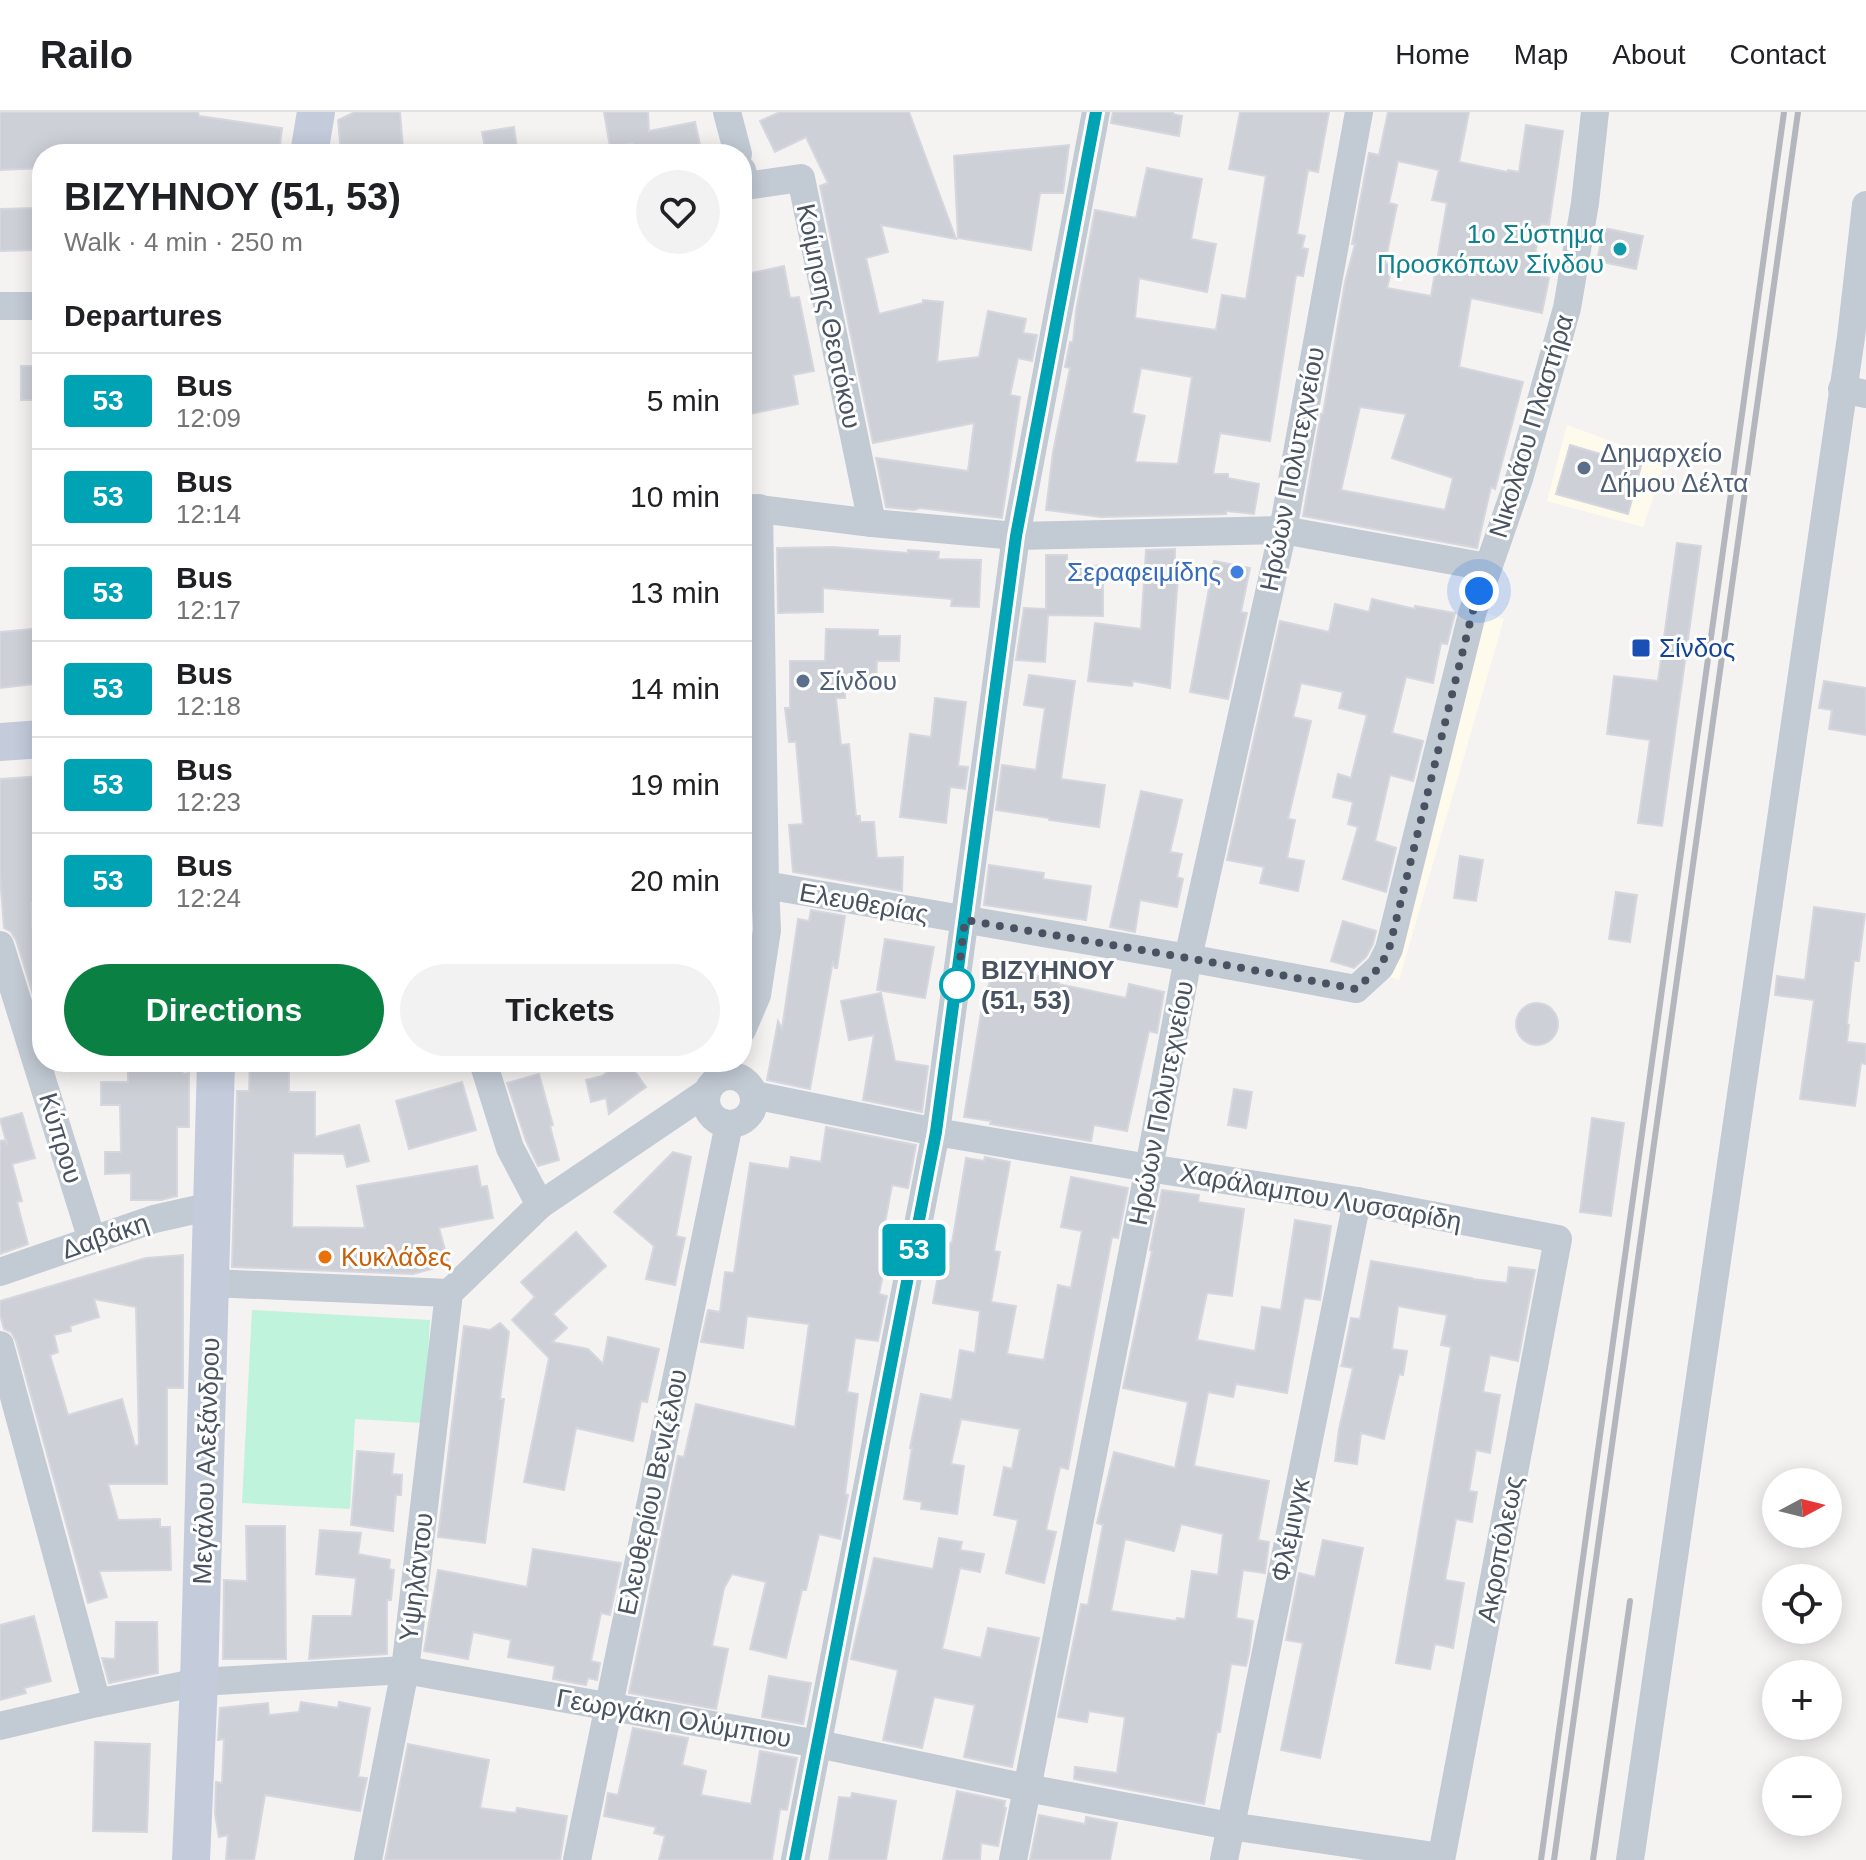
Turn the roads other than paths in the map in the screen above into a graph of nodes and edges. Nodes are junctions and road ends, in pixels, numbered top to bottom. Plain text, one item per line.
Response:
1 (316, 112) edge
2 (727, 112) edge
3 (1096, 112) edge
4 (1359, 112) edge
5 (1595, 112) edge
6 (311, 144) edge
7 (735, 144) edge
8 (752, 181) edge
9 (1866, 205) edge
10 (0, 306) edge
11 (32, 306) edge
12 (1854, 392) edge
13 (752, 508) edge
14 (872, 523) junction
15 (1283, 530) junction
16 (752, 535) edge
17 (1016, 536) junction
18 (1487, 567) junction
19 (32, 740) edge
20 (0, 742) edge
21 (765, 885) junction
22 (965, 920) junction
23 (0, 945) edge
24 (1188, 958) junction
25 (1380, 967) joint
26 (752, 1007) edge
27 (32, 1048) edge
28 (40, 1072) edge
29 (216, 1072) edge
30 (486, 1072) edge
31 (720, 1077) edge
32 (754, 1095) junction
33 (729, 1124) junction
34 (936, 1132) junction
35 (1149, 1168) junction
36 (1357, 1201) junction
37 (540, 1205) junction
38 (212, 1206) junction
39 (1558, 1239) joint
40 (92, 1240) junction
41 (0, 1272) edge
42 (211, 1283) junction
43 (449, 1293) junction
44 (0, 1345) edge
45 (405, 1670) junction
46 (199, 1682) junction
47 (97, 1703) junction
48 (608, 1707) junction
49 (0, 1726) edge
50 (818, 1744) junction
51 (1027, 1788) junction
52 (1230, 1826) junction
53 (1441, 1859) edge
54 (191, 1860) edge
55 (368, 1860) edge
56 (577, 1860) edge
57 (795, 1860) edge
58 (1013, 1860) edge
59 (1224, 1860) edge
60 (1630, 1860) edge

1 - 6 street
2 - 7 street
3 - 17 street
4 - 15 street, Ηρώων Πολυτεχνείου
5 - 18 street, Νικολάου Πλαστήρα
8 - 14 street, Κοίμησης Θεοτόκου
9 - 12 street
10 - 11 street
12 - 60 street
13 - 14 street
14 - 17 street
15 - 17 street
15 - 18 street
15 - 24 street, Ηρώων Πολυτεχνείου
16 - 21 street
17 - 22 street
18 - 25 street, Νικολάου Πλαστήρα
19 - 20 street
21 - 22 street, Ελευθερίας
21 - 26 street
22 - 24 street, Ελευθερίας
22 - 34 street
23 - 27 street, Κύπρου
24 - 25 street, Ελευθερίας
24 - 35 street, Ηρώων Πολυτεχνείου
28 - 40 street, Κύπρου
29 - 38 street, Μεγάλου Αλεξάνδρου
30 - 37 street
31 - 32 street
31 - 33 street
31 - 37 street
32 - 33 street
32 - 34 street, Χαράλαμπου Λυσσαρίδη
33 - 48 street, Ελευθερίου Βενιζέλου
34 - 35 street, Χαράλαμπου Λυσσαρίδη
34 - 50 street
35 - 36 street, Χαράλαμπου Λυσσαρίδη
35 - 51 street, Ηρώων Πολυτεχνείου
36 - 39 street, Χαράλαμπου Λυσσαρίδη
36 - 52 street, Φλέμινγκ
37 - 43 street
38 - 40 street, Δαβάκη
38 - 42 street, Μεγάλου Αλεξάνδρου
39 - 53 street, Ακροπόλεως
40 - 41 street, Δαβάκη
42 - 43 street
42 - 46 street, Μεγάλου Αλεξάνδρου
43 - 45 street, Υψηλάντου
44 - 47 street
45 - 46 street, Γεωργάκη Ολύμπιου
45 - 48 street, Γεωργάκη Ολύμπιου
45 - 55 street, Υψηλάντου
46 - 47 street, Γεωργάκη Ολύμπιου
46 - 54 street, Μεγάλου Αλεξάνδρου
47 - 49 street, Γεωργάκη Ολύμπιου
48 - 50 street, Γεωργάκη Ολύμπιου
48 - 56 street, Ελευθερίου Βενιζέλου
50 - 51 street, Γεωργάκη Ολύμπιου
50 - 57 street
51 - 52 street, Γεωργάκη Ολύμπιου
51 - 58 street, Ηρώων Πολυτεχνείου
52 - 53 street, Γεωργάκη Ολύμπιου
52 - 59 street, Φλέμινγκ

